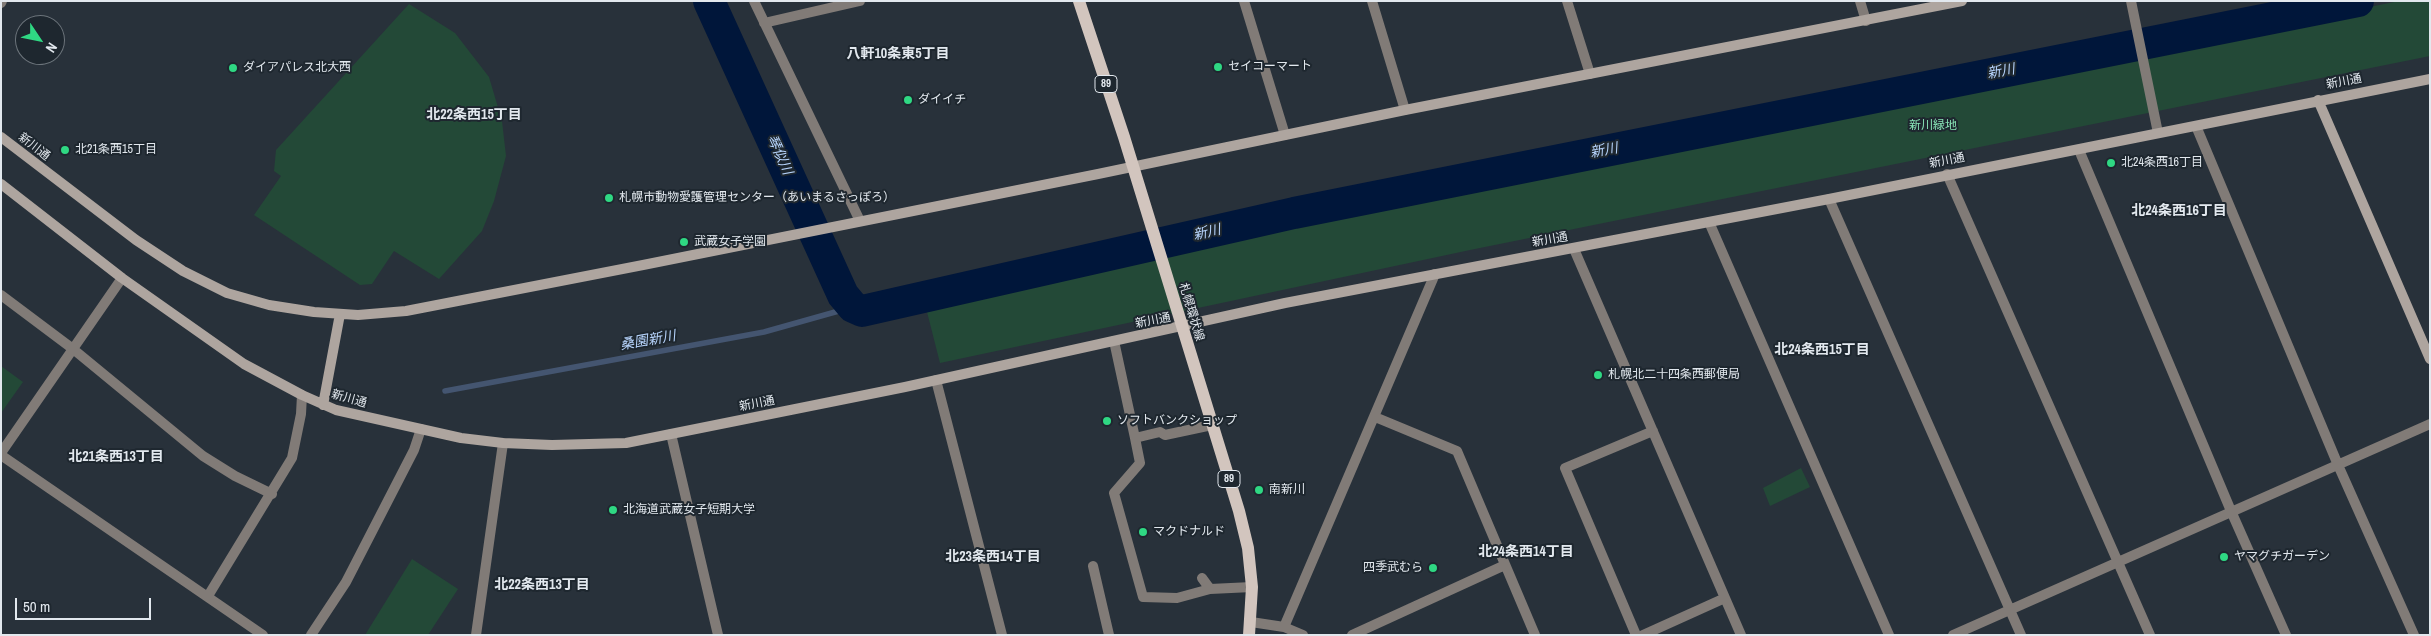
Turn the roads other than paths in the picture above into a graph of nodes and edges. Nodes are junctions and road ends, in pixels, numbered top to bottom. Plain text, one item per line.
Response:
1 (754, 1) edge
2 (860, 1) edge
3 (1079, 1) edge
4 (1244, 1) edge
5 (1372, 1) edge
6 (1568, 1) edge
7 (1860, 1) edge
8 (1962, 1) edge
9 (2132, 1) edge
10 (1866, 21) junction
11 (764, 23) junction
12 (1590, 74) junction
13 (2430, 79) edge
14 (2318, 100) junction
15 (1405, 110) junction
16 (2196, 126) junction
17 (2158, 133) junction
18 (1285, 135) junction
19 (1, 137) edge
20 (2079, 150) junction
21 (1133, 167) junction
22 (1948, 174) junction
23 (1, 184) edge
24 (1829, 199) junction
25 (855, 222) junction
26 (1709, 222) junction
27 (1574, 249) junction
28 (1435, 274) junction
29 (122, 278) junction
30 (1, 295) edge
31 (340, 314) junction
32 (1182, 328) junction
33 (1114, 341) junction
34 (72, 349) junction
35 (2430, 359) edge
36 (936, 380) junction
37 (302, 395) junction
38 (323, 405) junction
39 (1375, 417) junction
40 (1212, 424) junction
41 (2430, 424) edge
42 (421, 429) junction
43 (1653, 431) junction
44 (671, 434) junction
45 (1135, 438) junction
46 (503, 443) junction
47 (1, 454) edge
48 (2338, 464) junction
49 (272, 494) junction
50 (2231, 511) junction
51 (2118, 561) junction
52 (1505, 565) junction
53 (1093, 566) dead end
54 (1202, 578) dead end
55 (1252, 587) junction
56 (1210, 589) junction
57 (208, 596) junction
58 (1725, 598) junction
59 (2009, 610) junction
60 (1284, 627) junction
61 (1250, 628) edge
62 (263, 635) edge
63 (310, 635) edge
64 (476, 635) edge
65 (718, 635) edge
66 (1002, 635) edge
67 (1109, 635) edge
68 (1302, 635) edge
69 (1352, 635) edge
70 (1535, 635) edge
71 (1636, 635) edge
72 (1643, 635) edge
73 (1741, 635) edge
74 (1889, 635) edge
75 (1953, 635) edge
76 (2020, 635) edge
77 (2150, 635) edge
78 (2286, 635) edge
79 (2414, 635) edge

1 - 11 street
2 - 11 street
3 - 21 main road, 札幌環状線 / 89
4 - 18 street
5 - 15 street
6 - 12 street
7 - 10 street
8 - 10 street, 新川通
9 - 17 street
10 - 12 street, 新川通
11 - 25 street
12 - 15 street, 新川通
13 - 14 street, 新川通
14 - 16 street, 新川通
14 - 35 street
15 - 18 street, 新川通
16 - 17 street, 新川通
16 - 48 street
17 - 20 street, 新川通
18 - 21 street, 新川通
19 - 31 street, 新川通
20 - 22 street, 新川通
20 - 50 street
21 - 25 street, 新川通
21 - 32 main road, 札幌環状線 / 89
22 - 24 street, 新川通
22 - 51 street
23 - 29 street, 新川通
24 - 26 street, 新川通
24 - 59 street
25 - 31 street, 新川通
26 - 27 street, 新川通
26 - 74 street
27 - 28 street, 新川通
27 - 43 street
28 - 32 street, 新川通
28 - 39 street
29 - 34 street
29 - 37 street, 新川通
30 - 34 street
31 - 38 street
32 - 33 street, 新川通
32 - 40 main road, 札幌環状線 / 89
33 - 36 street, 新川通
33 - 45 street
34 - 47 street
34 - 49 street
36 - 44 street, 新川通
36 - 66 street
37 - 38 street, 新川通
37 - 49 street
38 - 42 street, 新川通
39 - 52 street
39 - 60 street
40 - 45 street
40 - 55 main road, 札幌環状線 / 89
41 - 48 street
42 - 46 street, 新川通
42 - 63 street
43 - 58 street
43 - 71 street
44 - 46 street, 新川通
44 - 65 street
45 - 56 street
46 - 64 street
47 - 57 street
48 - 50 street
48 - 79 street
49 - 57 street
50 - 51 street
50 - 78 street
51 - 59 street
51 - 77 street
52 - 69 street
52 - 70 street
53 - 67 street
54 - 56 street
55 - 56 street
55 - 61 main road, 札幌環状線 / 89
57 - 62 street
58 - 72 street
58 - 73 street
59 - 75 street
59 - 76 street
60 - 61 street
60 - 68 street

